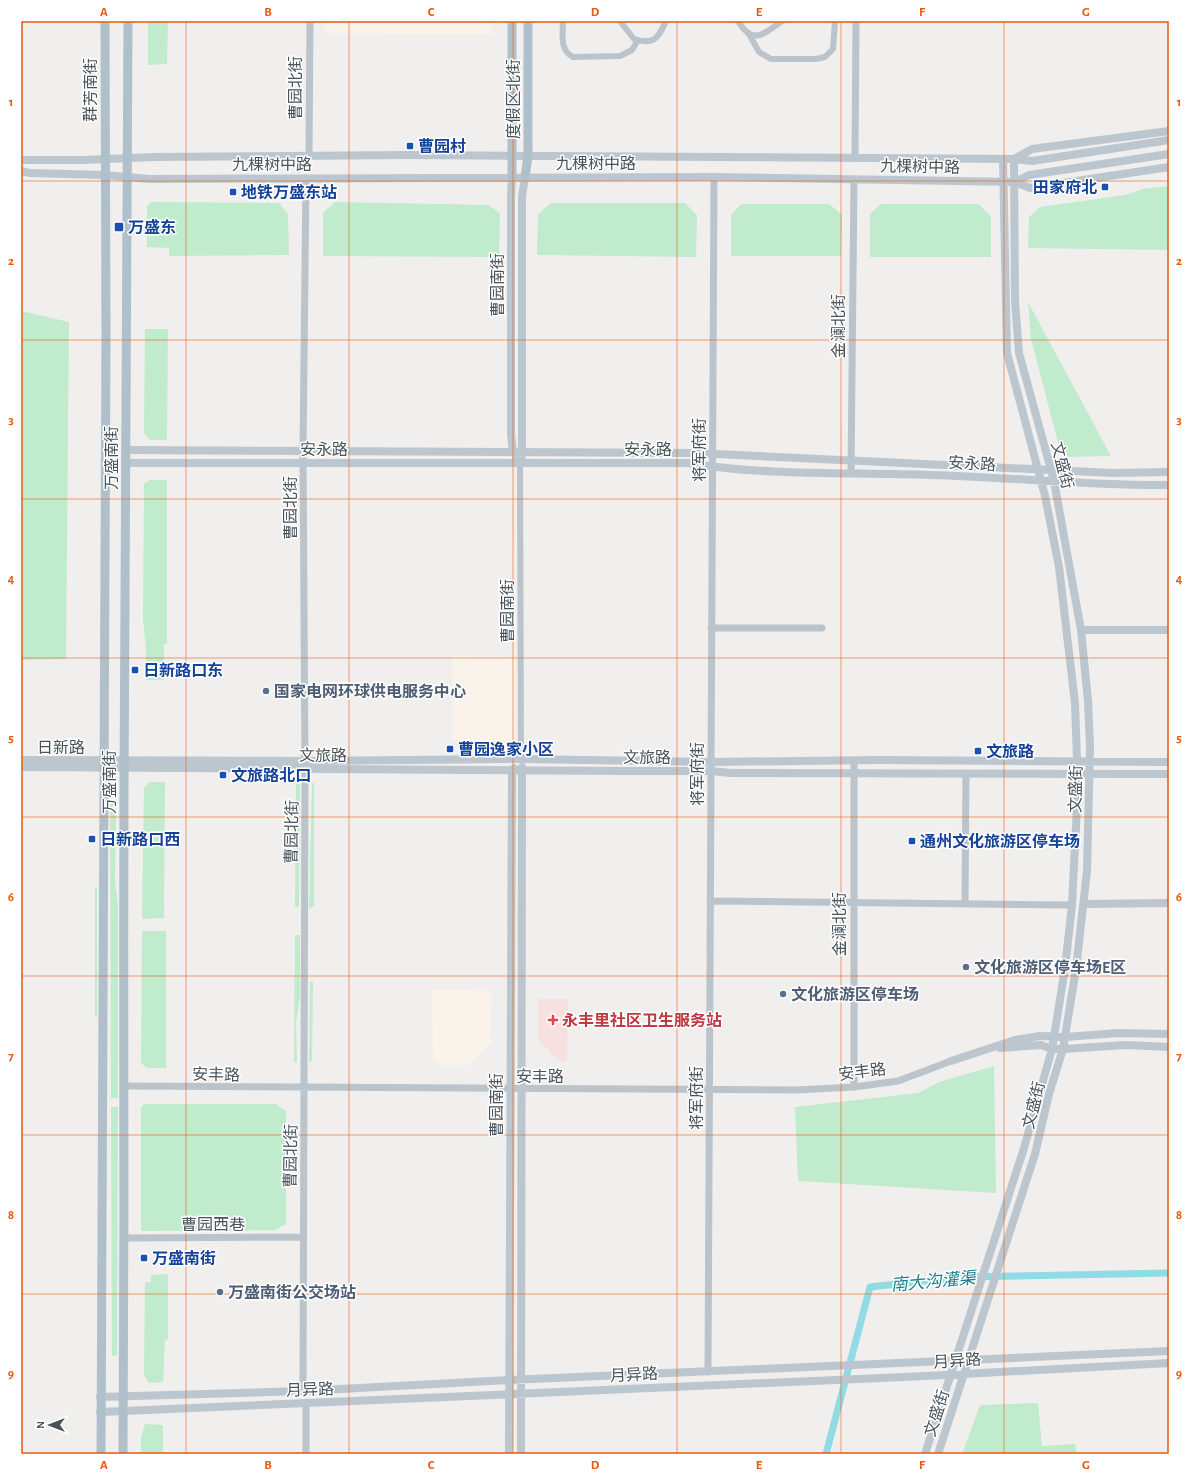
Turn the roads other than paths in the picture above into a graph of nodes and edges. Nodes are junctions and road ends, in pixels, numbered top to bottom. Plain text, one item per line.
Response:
1 (105, 21) edge
2 (128, 21) edge
3 (310, 21) edge
4 (512, 21) edge
5 (528, 21) edge
6 (563, 21) edge
7 (620, 21) edge
8 (666, 21) edge
9 (738, 21) edge
10 (782, 21) edge
11 (835, 21) edge
12 (856, 21) edge
13 (749, 34) junction
14 (638, 40) junction
15 (1169, 131) edge
16 (1169, 140) edge
17 (1169, 154) edge
18 (309, 155) junction
19 (511, 155) junction
20 (528, 156) junction
21 (855, 157) junction
22 (126, 158) junction
23 (1014, 158) junction
24 (104, 159) junction
25 (1003, 159) junction
26 (21, 160) edge
27 (1169, 168) edge
28 (21, 171) edge
29 (104, 175) junction
30 (126, 176) junction
31 (512, 177) junction
32 (525, 177) junction
33 (714, 177) junction
34 (306, 178) junction
35 (854, 179) junction
36 (1003, 181) junction
37 (1015, 182) junction
38 (126, 450) junction
39 (303, 451) junction
40 (513, 452) junction
41 (522, 452) junction
42 (713, 454) junction
43 (852, 460) junction
44 (126, 463) junction
45 (303, 463) junction
46 (520, 463) junction
47 (713, 467) junction
48 (1038, 468) junction
49 (1050, 468) junction
50 (851, 472) junction
51 (1169, 472) edge
52 (1041, 480) junction
53 (1054, 481) junction
54 (1169, 485) edge
55 (711, 628) junction
56 (822, 628) dead end
57 (1081, 630) junction
58 (1169, 630) edge
59 (521, 759) junction
60 (21, 760) edge
61 (854, 761) junction
62 (1090, 761) junction
63 (711, 762) junction
64 (1077, 762) junction
65 (1169, 762) edge
66 (104, 764) junction
67 (124, 764) junction
68 (305, 765) junction
69 (21, 767) edge
70 (512, 771) junction
71 (523, 771) junction
72 (711, 771) junction
73 (854, 773) junction
74 (966, 774) junction
75 (1077, 774) junction
76 (1089, 774) junction
77 (1169, 774) edge
78 (710, 901) junction
79 (1169, 903) edge
80 (853, 904) junction
81 (965, 904) junction
82 (1084, 904) junction
83 (1072, 905) junction
84 (1169, 1034) edge
85 (1054, 1036) junction
86 (1066, 1037) junction
87 (1169, 1047) edge
88 (1052, 1049) junction
89 (1063, 1049) junction
90 (951, 1060) junction
91 (124, 1086) junction
92 (854, 1087) junction
93 (305, 1088) junction
94 (510, 1090) junction
95 (522, 1090) junction
96 (710, 1090) junction
97 (303, 1237) junction
98 (124, 1238) junction
99 (1169, 1351) edge
100 (967, 1359) junction
101 (956, 1361) junction
102 (1169, 1363) edge
103 (708, 1372) junction
104 (964, 1373) junction
105 (951, 1374) junction
106 (521, 1379) junction
107 (509, 1380) junction
108 (303, 1390) junction
109 (509, 1394) junction
110 (521, 1394) junction
111 (100, 1397) junction
112 (123, 1397) junction
113 (306, 1403) junction
114 (124, 1411) junction
115 (100, 1412) junction
116 (101, 1454) edge
117 (123, 1454) edge
118 (306, 1454) edge
119 (509, 1454) edge
120 (521, 1454) edge
121 (925, 1454) edge
122 (938, 1454) edge

1 - 24 main road, 群芳南街
2 - 22 main road
3 - 18 street, 曹园北街
4 - 19 main road, 度假区北街
5 - 20 main road, 度假区北街
6 - 14 street
7 - 14 street
8 - 14 street
9 - 13 street
10 - 13 street
11 - 13 street
12 - 21 street
15 - 23 main road
16 - 23 main road, 九棵树中路
17 - 37 main road, 九棵树中路
18 - 19 main road, 九棵树中路
18 - 22 main road, 九棵树中路
19 - 20 main road, 九棵树中路
19 - 31 main road, 度假区北街
20 - 21 main road, 九棵树中路
20 - 32 main road, 度假区北街
21 - 25 main road, 九棵树中路
22 - 24 main road, 九棵树中路
22 - 30 main road, 万盛南街
23 - 25 main road, 九棵树中路
23 - 37 main road, 文盛街
24 - 26 main road, 九棵树中路
24 - 29 main road, 万盛南街
25 - 36 main road, 文盛街
27 - 37 main road
28 - 29 main road, 九棵树中路
29 - 30 main road, 九棵树中路
29 - 66 main road, 万盛南街
30 - 34 main road, 九棵树中路
30 - 38 main road, 万盛南街
31 - 32 main road, 九棵树中路
31 - 34 main road, 九棵树中路
31 - 40 main road, 曹园南街
32 - 33 main road, 九棵树中路
32 - 41 main road, 曹园南街
33 - 35 main road, 九棵树中路
33 - 42 street, 将军府街
34 - 39 street, 曹园北街
35 - 36 main road, 九棵树中路
35 - 43 street, 金澜北街
36 - 37 main road, 九棵树中路
36 - 48 main road, 文盛街
37 - 49 main road, 文盛街
38 - 39 main road, 安永路
38 - 44 main road, 万盛南街
39 - 40 main road, 安永路
39 - 45 street, 曹园北街
40 - 41 main road, 安永路
40 - 46 main road, 曹园南街
41 - 42 main road, 安永路
41 - 46 main road, 曹园南街
42 - 43 main road, 安永路
42 - 47 street, 将军府街
43 - 48 main road, 安永路
43 - 50 street, 金澜北街
44 - 45 main road, 安永路
44 - 67 main road, 万盛南街
45 - 46 main road, 安永路
45 - 68 street, 曹园北街
46 - 47 main road, 安永路
46 - 59 street, 曹园南街
47 - 50 main road, 安永路
47 - 55 street, 将军府街
48 - 49 main road, 安永路
48 - 52 main road, 文盛街
49 - 51 main road, 安永路
49 - 53 main road, 文盛街
50 - 52 main road, 安永路
52 - 53 main road, 安永路
52 - 64 main road, 文盛街
53 - 54 main road, 安永路
53 - 57 main road, 文盛街
55 - 56 street
55 - 63 street, 将军府街
57 - 58 main road
57 - 62 main road, 文盛街
59 - 63 main road, 文旅路
59 - 68 main road, 文旅路
59 - 70 main road
59 - 71 main road, 曹园南街
60 - 66 main road, 日新路
61 - 63 main road, 文旅路
61 - 64 main road, 文旅路
61 - 73 street, 金澜北街
62 - 64 main road, 文旅路
62 - 65 main road, 文旅路
62 - 76 main road, 文盛街
63 - 72 street, 将军府街
64 - 75 main road, 文盛街
66 - 67 main road, 日新路
66 - 69 main road, 日新路
66 - 111 main road, 万盛南街
67 - 68 main road, 文旅路
67 - 91 main road, 万盛南街
68 - 70 main road, 文旅路
68 - 93 street, 曹园北街
70 - 71 main road, 文旅路
70 - 94 main road, 曹园南街
71 - 72 main road, 文旅路
71 - 95 main road, 曹园南街
72 - 73 main road, 文旅路
72 - 78 street, 将军府街
73 - 74 main road, 文旅路
73 - 80 street, 金澜北街
74 - 75 main road, 文旅路
74 - 81 street
75 - 76 main road, 文旅路
75 - 83 main road, 文盛街
76 - 77 main road, 文旅路
76 - 82 main road, 文盛街
78 - 80 street
78 - 96 street, 将军府街
79 - 82 main road
80 - 81 street
80 - 92 street, 金澜北街
81 - 83 street
82 - 86 main road, 文盛街
83 - 85 main road, 文盛街
84 - 86 main road, 安丰路
85 - 86 main road, 安丰路
85 - 88 main road, 文盛街
85 - 90 main road, 安丰路
86 - 89 main road, 文盛街
87 - 89 main road, 安丰路
88 - 89 main road, 安丰路
88 - 90 main road, 安丰路
88 - 101 main road, 文盛街
89 - 100 main road, 文盛街
90 - 92 street, 安丰路
91 - 93 street, 安丰路
91 - 98 main road, 万盛南街
92 - 96 street, 安丰路
93 - 94 street, 安丰路
93 - 97 street, 曹园北街
94 - 95 street, 安丰路
94 - 107 main road, 曹园南街
95 - 96 street, 安丰路
95 - 106 main road, 曹园南街
96 - 103 street, 将军府街
97 - 98 street, 曹园西巷
97 - 108 street, 曹园北街
98 - 112 main road, 万盛南街
99 - 100 main road, 月异路
100 - 101 main road, 月异路
100 - 104 main road, 文盛街
101 - 103 main road, 月异路
101 - 105 main road, 文盛街
102 - 104 main road, 月异路
103 - 106 main road, 月异路
104 - 105 main road, 月异路
104 - 122 main road, 文盛街
105 - 110 main road, 月异路
105 - 121 main road, 文盛街
106 - 107 main road, 月异路
106 - 110 main road, 曹园南街
107 - 108 main road, 月异路
107 - 109 main road, 曹园南街
108 - 112 main road, 月异路
109 - 110 main road, 月异路
109 - 113 main road, 月异路
109 - 119 main road, 曹园南街
110 - 120 main road, 曹园南街
111 - 112 main road, 月异路
111 - 115 main road, 万盛南街
112 - 114 main road, 万盛南街
113 - 114 main road, 月异路
113 - 118 street
114 - 115 main road, 月异路
114 - 117 main road, 万盛南街
115 - 116 main road, 万盛南街

